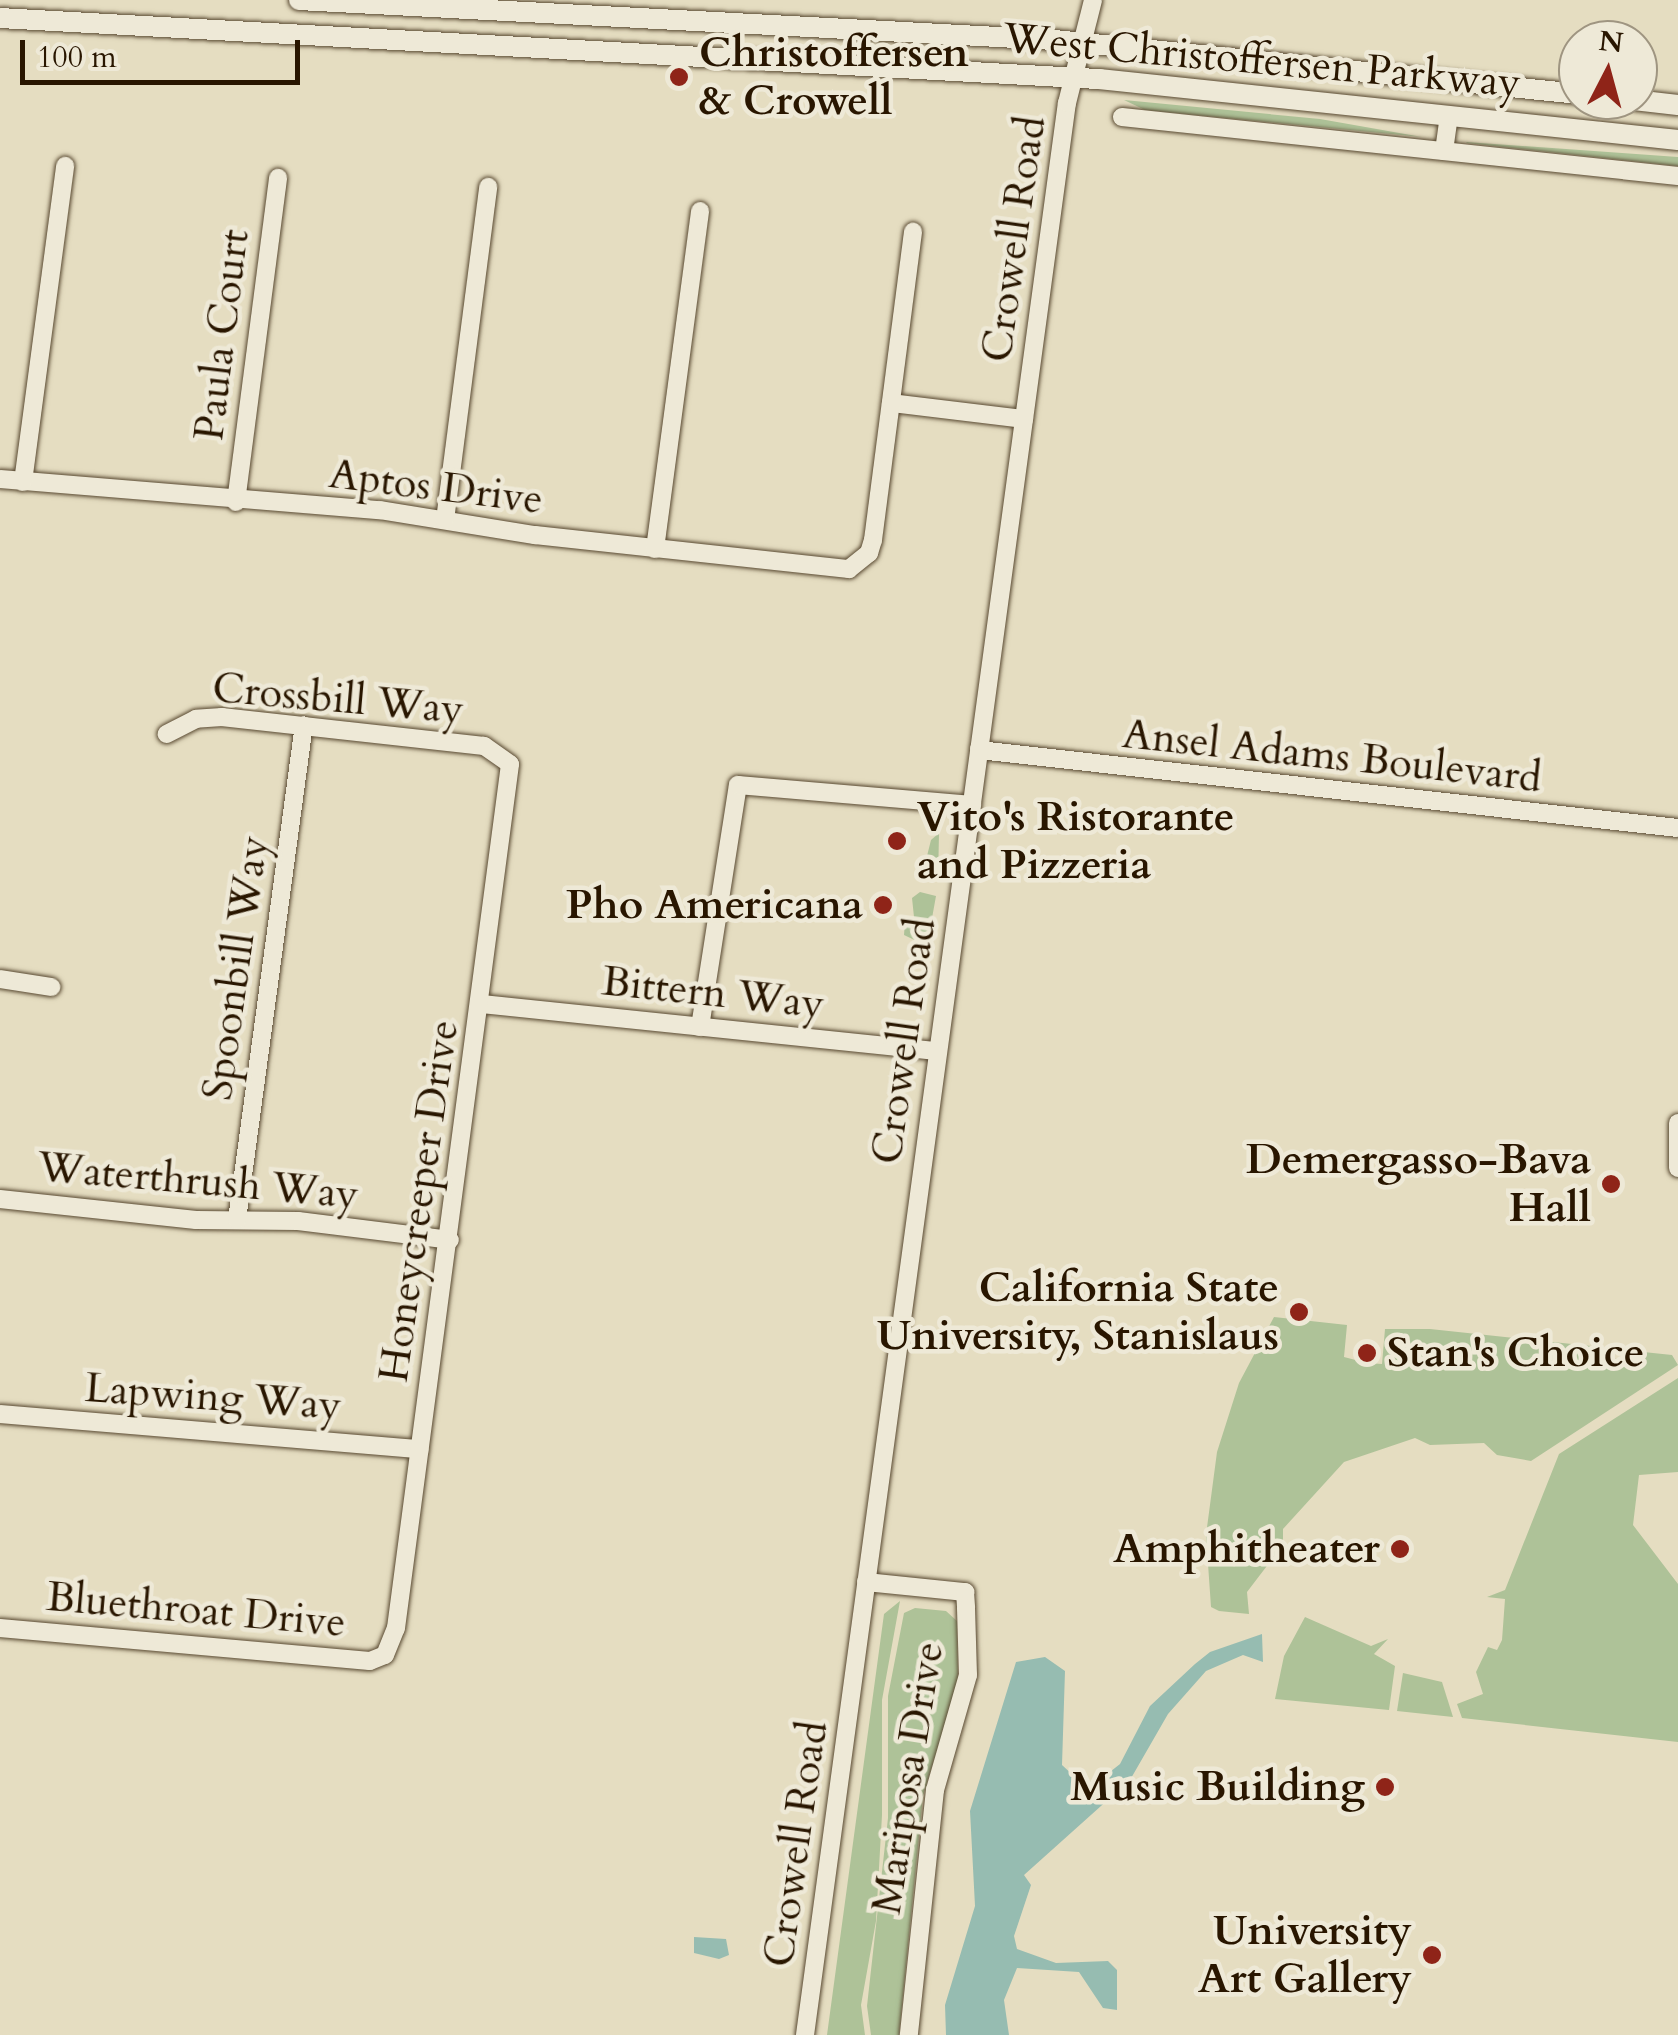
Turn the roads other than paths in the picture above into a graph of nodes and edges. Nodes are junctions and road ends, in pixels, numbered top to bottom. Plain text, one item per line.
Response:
1 (299, 0) edge
2 (1093, 0) edge
3 (0, 18) edge
4 (1083, 43) junction
5 (1074, 77) junction
6 (1558, 92) edge
7 (1449, 115) junction
8 (1122, 117) dead end
9 (1678, 140) edge
10 (1444, 152) junction
11 (64, 166) dead end
12 (1678, 176) edge
13 (278, 178) dead end
14 (488, 187) dead end
15 (700, 211) dead end
16 (912, 232) dead end
17 (891, 403) junction
18 (1024, 418) junction
19 (0, 480) edge
20 (23, 482) junction
21 (236, 502) junction
22 (445, 520) junction
23 (655, 549) junction
24 (304, 726) junction
25 (166, 734) dead end
26 (978, 750) junction
27 (505, 756) joint
28 (972, 805) junction
29 (1678, 828) edge
30 (0, 979) edge
31 (51, 986) dead end
32 (481, 1004) junction
33 (700, 1027) junction
34 (938, 1051) junction
35 (1678, 1123) edge
36 (1678, 1168) edge
37 (0, 1199) edge
38 (237, 1220) junction
39 (450, 1240) junction
40 (0, 1414) edge
41 (420, 1448) junction
42 (866, 1582) junction
43 (0, 1628) edge
44 (385, 1655) joint
45 (805, 2035) edge
46 (910, 2035) edge

1 - 4 street, West Christoffersen Parkway
2 - 4 street, Crowell Road
3 - 5 street, West Christoffersen Parkway
4 - 5 street, Crowell Road
4 - 6 street, West Christoffersen Parkway
5 - 7 street, West Christoffersen Parkway
5 - 18 street, Crowell Road
7 - 9 street, West Christoffersen Parkway
7 - 10 street
8 - 10 street
10 - 12 street
11 - 20 street
13 - 21 street, Paula Court
14 - 22 street
15 - 23 street
16 - 17 street
17 - 18 street
17 - 23 street, Aptos Drive
18 - 26 street, Crowell Road
19 - 20 street, Aptos Drive
20 - 21 street, Aptos Drive
21 - 22 street, Aptos Drive
22 - 23 street, Aptos Drive
24 - 25 street, Crossbill Way
24 - 27 street, Crossbill Way
24 - 38 street, Spoonbill Way
26 - 28 street, Crowell Road
26 - 29 street, Ansel Adams Boulevard
27 - 32 street, Honeycreeper Drive
28 - 33 street
28 - 34 street, Crowell Road
30 - 31 street
32 - 33 street, Bittern Way
32 - 39 street, Honeycreeper Drive
33 - 34 street, Bittern Way
34 - 42 street, Crowell Road
35 - 36 street
37 - 38 street, Waterthrush Way
38 - 39 street, Waterthrush Way
39 - 41 street, Honeycreeper Drive
40 - 41 street, Lapwing Way
41 - 44 street, Honeycreeper Drive
42 - 45 street, Crowell Road
42 - 46 street, Mariposa Drive
43 - 44 street, Bluethroat Drive

